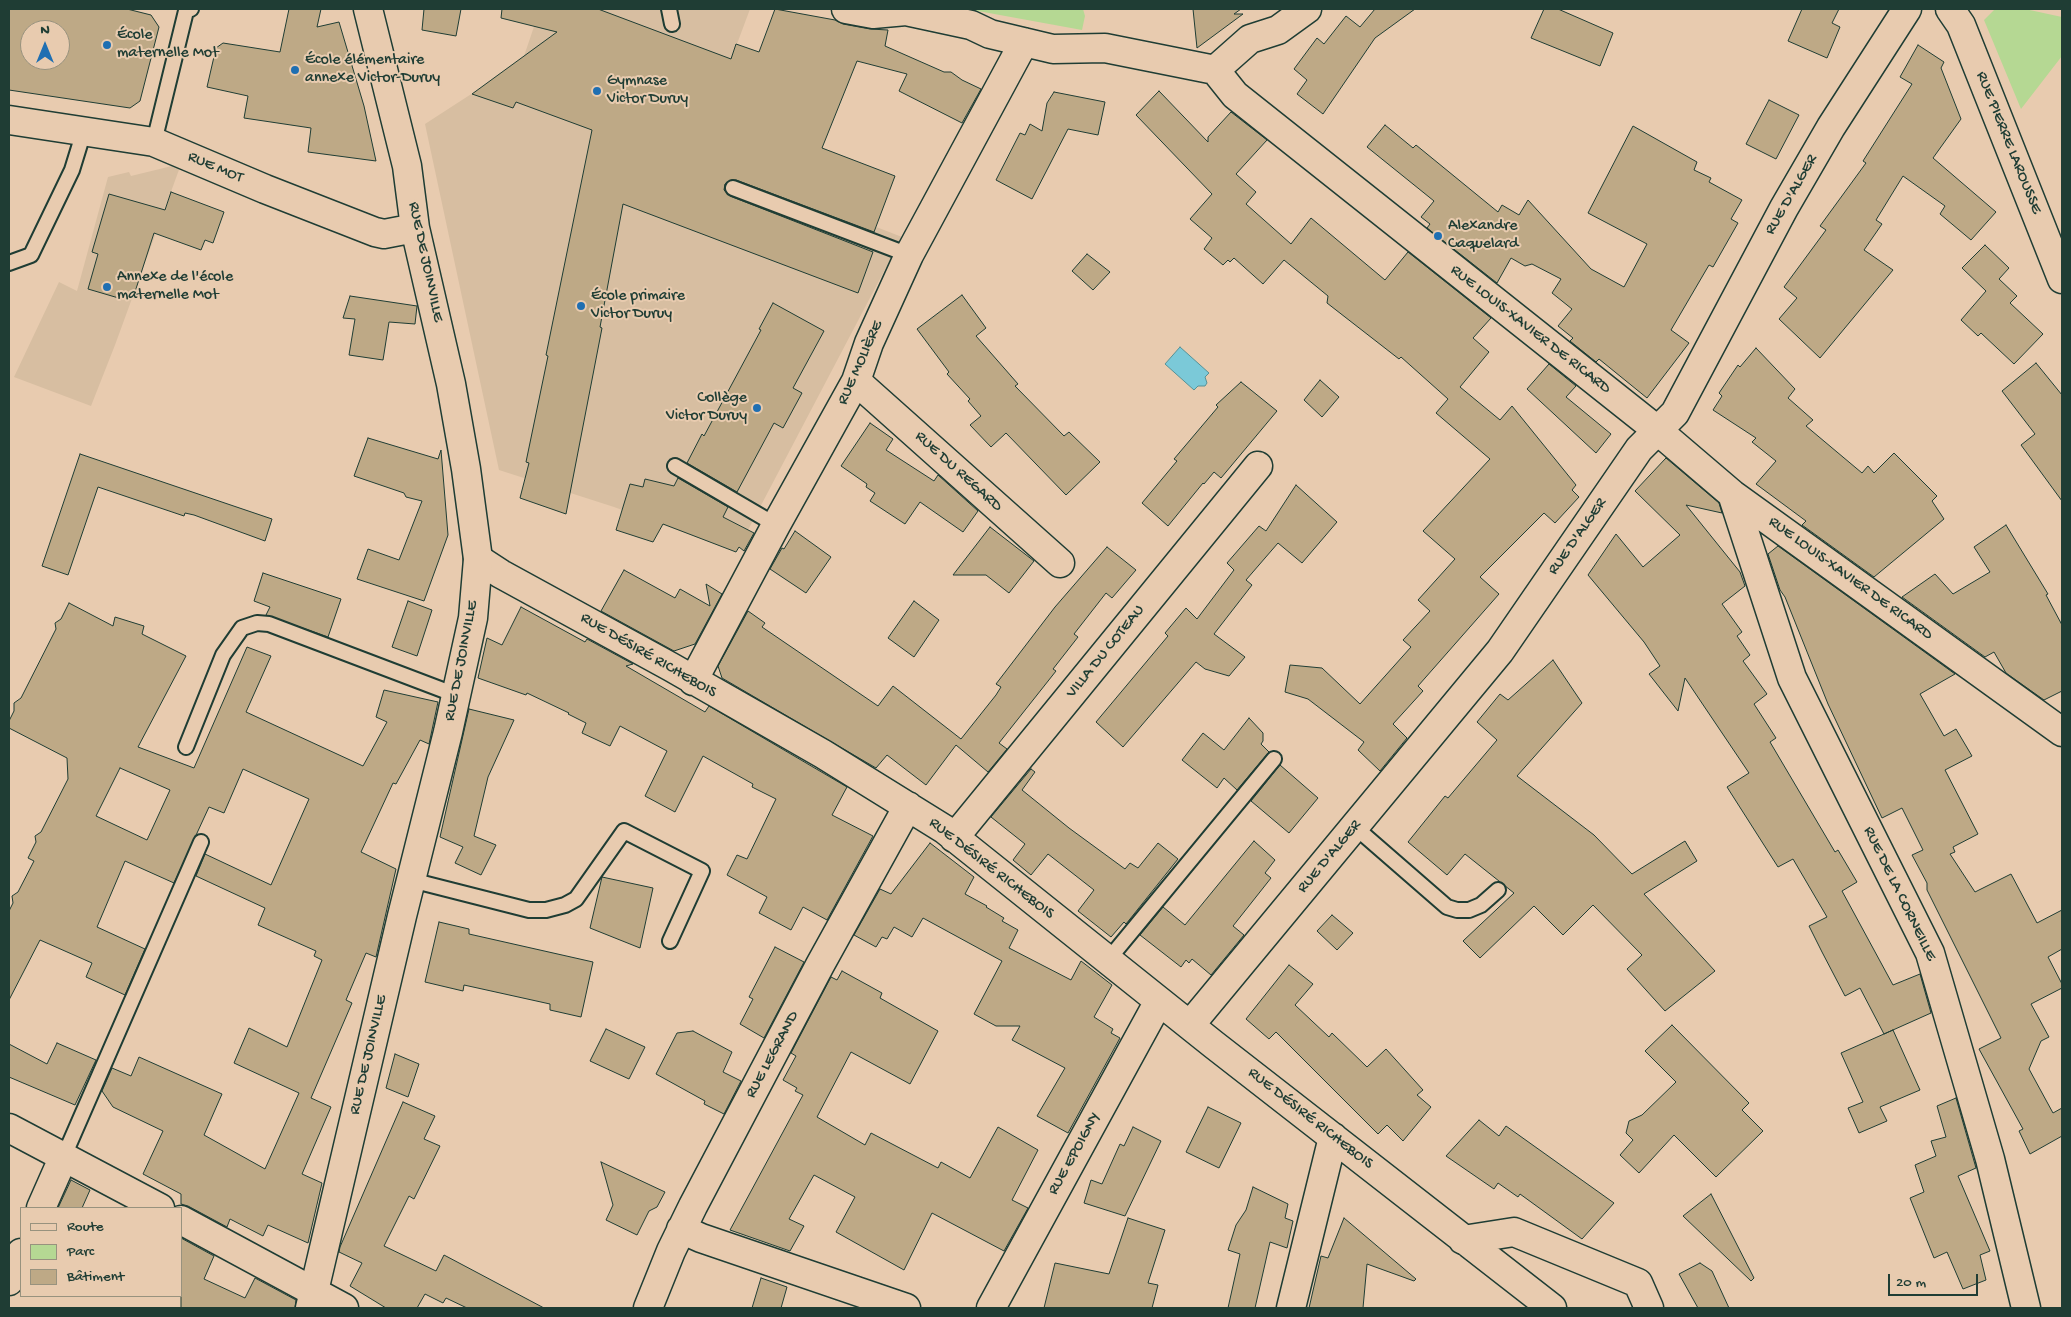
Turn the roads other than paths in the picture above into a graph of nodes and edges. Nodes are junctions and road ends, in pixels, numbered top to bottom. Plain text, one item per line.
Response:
1 (368, 9) edge
2 (669, 9) edge
3 (846, 9) edge
4 (1307, 9) edge
5 (1907, 9) edge
6 (1950, 9) edge
7 (188, 10) edge
8 (672, 24) dead end
9 (1024, 42) junction
10 (1215, 70) junction
11 (9, 120) edge
12 (84, 131) junction
13 (154, 142) junction
14 (733, 188) dead end
15 (415, 228) junction
16 (910, 256) junction
17 (9, 263) edge
18 (2062, 279) edge
19 (856, 381) junction
20 (1657, 430) junction
21 (675, 466) dead end
22 (1258, 466) dead end
23 (1732, 494) junction
24 (776, 525) junction
25 (478, 559) junction
26 (1060, 563) dead end
27 (693, 681) junction
28 (456, 695) junction
29 (2062, 732) edge
30 (186, 747) dead end
31 (1274, 759) dead end
32 (908, 806) junction
33 (1355, 827) junction
34 (954, 838) junction
35 (201, 842) dead end
36 (411, 880) junction
37 (1498, 890) dead end
38 (670, 942) dead end
39 (1108, 960) junction
40 (1158, 1001) junction
41 (1190, 1025) junction
42 (9, 1128) edge
43 (1333, 1137) junction
44 (64, 1156) junction
45 (41, 1207) edge
46 (158, 1207) edge
47 (182, 1221) edge
48 (682, 1229) junction
49 (1463, 1240) junction
50 (20, 1255) edge
51 (9, 1281) edge
52 (312, 1300) edge
53 (344, 1308) edge
54 (648, 1308) edge
55 (906, 1308) edge
56 (991, 1308) edge
57 (1291, 1308) edge
58 (1552, 1308) edge
59 (1649, 1308) edge
60 (2026, 1308) edge

1 - 15 street, RUE DE JOINVILLE
2 - 8 lane
3 - 9 street
4 - 10 street
5 - 20 street, RUE D'ALGER
6 - 18 street, RUE PIERRE LAROUSSE
7 - 13 lane
9 - 10 street
9 - 16 street, RUE MOLIÈRE
10 - 20 street, RUE LOUIS-XAVIER DE RICARD
11 - 12 street, RUE MOT
12 - 13 street, RUE MOT
12 - 17 lane
13 - 15 street, RUE MOT
14 - 16 lane
15 - 25 street, RUE DE JOINVILLE
16 - 19 street, RUE MOLIÈRE
19 - 24 street, RUE MOLIÈRE
19 - 26 street, RUE DU REGARD
20 - 23 street, RUE LOUIS-XAVIER DE RICARD
20 - 33 street, RUE D'ALGER
21 - 24 lane
22 - 34 street, VILLA DU COTEAU
23 - 29 street, RUE LOUIS-XAVIER DE RICARD
23 - 60 street, RUE DE LA CORNEILLE
24 - 27 street, RUE MOLIÈRE
25 - 27 street, RUE DÉSIRÉ RICHEBOIS
25 - 28 street, RUE DE JOINVILLE
27 - 32 street, RUE DÉSIRÉ RICHEBOIS
28 - 30 lane
28 - 36 street, RUE DE JOINVILLE
31 - 39 lane
32 - 34 street, RUE DÉSIRÉ RICHEBOIS
32 - 48 street, RUE LEGRAND
33 - 37 lane
33 - 41 street, RUE D'ALGER
34 - 39 street, RUE DÉSIRÉ RICHEBOIS
35 - 44 lane
36 - 38 lane
36 - 52 street, RUE DE JOINVILLE
39 - 40 street, RUE DÉSIRÉ RICHEBOIS
40 - 41 street, RUE DÉSIRÉ RICHEBOIS
40 - 56 street, RUE EPOIGNY
41 - 43 street, RUE DÉSIRÉ RICHEBOIS
42 - 44 street
43 - 49 street, RUE DÉSIRÉ RICHEBOIS
43 - 57 street
44 - 45 street
44 - 46 street
47 - 52 street
48 - 54 street, RUE LEGRAND
48 - 55 street
49 - 58 street, RUE DÉSIRÉ RICHEBOIS
49 - 59 street
50 - 51 street
52 - 53 street

